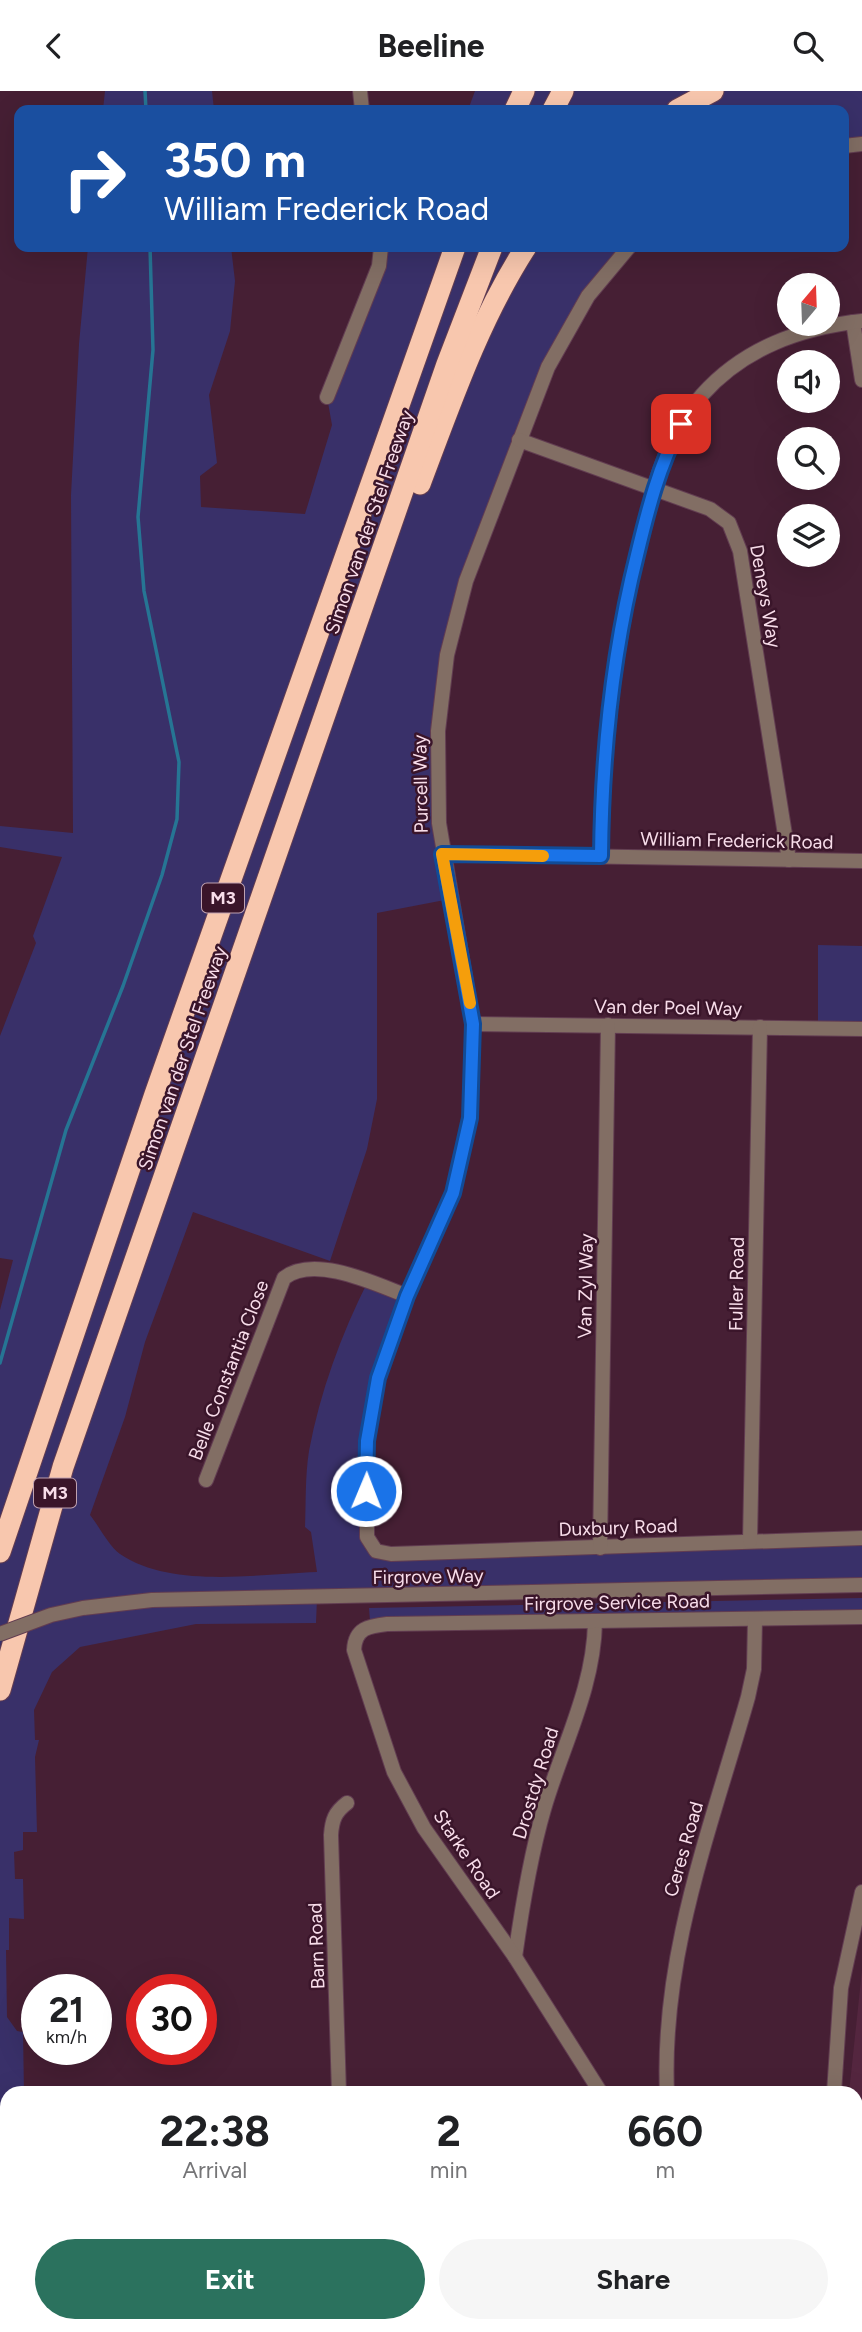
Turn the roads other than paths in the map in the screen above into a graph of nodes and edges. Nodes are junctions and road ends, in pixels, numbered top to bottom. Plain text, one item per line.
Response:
1 (713, 91) edge
2 (686, 105) edge
3 (380, 252) edge
4 (453, 252) edge
5 (490, 252) edge
6 (523, 252) edge
7 (625, 252) edge
8 (857, 321) edge
9 (862, 380) edge
10 (327, 397) dead end
11 (519, 440) junction
12 (653, 489) junction
13 (345, 662) junction
14 (442, 854) junction
15 (601, 856) junction
16 (789, 860) junction
17 (862, 861) edge
18 (473, 1024) junction
19 (608, 1025) junction
20 (760, 1027) junction
21 (862, 1029) edge
22 (407, 1296) junction
23 (206, 1480) dead end
24 (862, 1538) edge
25 (750, 1541) junction
26 (600, 1548) junction
27 (376, 1551) joint
28 (0, 1552) edge
29 (862, 1585) edge
30 (862, 1617) edge
31 (755, 1619) junction
32 (595, 1622) junction
33 (373, 1625) joint
34 (0, 1634) edge
35 (0, 1690) edge
36 (347, 1803) dead end
37 (862, 1892) edge
38 (515, 1957) junction
39 (339, 2086) edge
40 (597, 2086) edge
41 (667, 2086) edge
42 (834, 2086) edge

1 - 2 highway
3 - 10 street
4 - 28 highway, Simon van der Stel Freeway / M3
5 - 13 highway, Simon van der Stel Freeway / M3
6 - 13 highway
7 - 11 street, Purcell Way
8 - 9 street
8 - 12 street
11 - 12 street, Deneys Way
11 - 14 street, Purcell Way
12 - 15 street
12 - 16 street, Deneys Way
13 - 35 highway, Simon van der Stel Freeway / M3
14 - 15 street, William Frederick Road
14 - 18 street, Purcell Way
15 - 16 street, William Frederick Road
16 - 17 street, William Frederick Road
18 - 19 street, Van der Poel Way
18 - 22 street, Purcell Way
19 - 20 street, Van der Poel Way
19 - 26 street, Van Zyl Way
20 - 21 street, Van der Poel Way
20 - 25 street, Fuller Road
22 - 23 street, Belle Constantia Close
22 - 27 street, Purcell Way
24 - 25 street, Duxbury Road
25 - 26 street, Duxbury Road
26 - 27 street, Duxbury Road
29 - 34 street, Firgrove Way, bridge
30 - 31 street, Firgrove Service Road
31 - 32 street, Firgrove Service Road
31 - 41 street, Ceres Road
32 - 33 street, Firgrove Service Road
32 - 38 street, Drostdy Road
33 - 38 street, Starke Road
36 - 39 street, Barn Road
37 - 42 street
38 - 40 street, Starke Road

